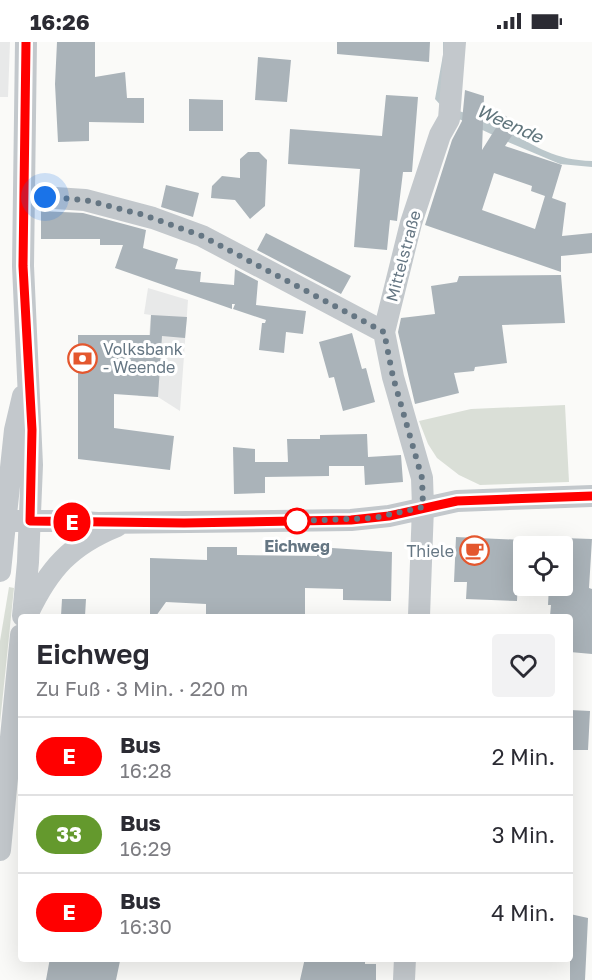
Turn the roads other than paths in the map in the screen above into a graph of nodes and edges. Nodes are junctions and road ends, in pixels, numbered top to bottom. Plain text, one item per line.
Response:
1 (26, 42) edge
2 (455, 42) edge
3 (24, 196) junction
4 (384, 332) junction
5 (28, 380) junction
6 (592, 496) edge
7 (423, 507) junction
8 (3, 516) edge
9 (30, 517) junction
10 (130, 522) junction
11 (0, 571) edge
12 (25, 614) edge
13 (26, 614) edge
14 (419, 614) edge
15 (18, 666) edge
16 (0, 850) edge
17 (405, 962) edge
18 (404, 980) edge

1 - 3 street
2 - 4 street, Mittelstraße
3 - 4 street
3 - 5 street
4 - 7 street, Mittelstraße
5 - 8 street
5 - 9 street
6 - 7 street
7 - 10 street
7 - 14 street
8 - 9 street
8 - 11 street
9 - 10 street
9 - 12 street
10 - 13 street
15 - 16 street
17 - 18 street

